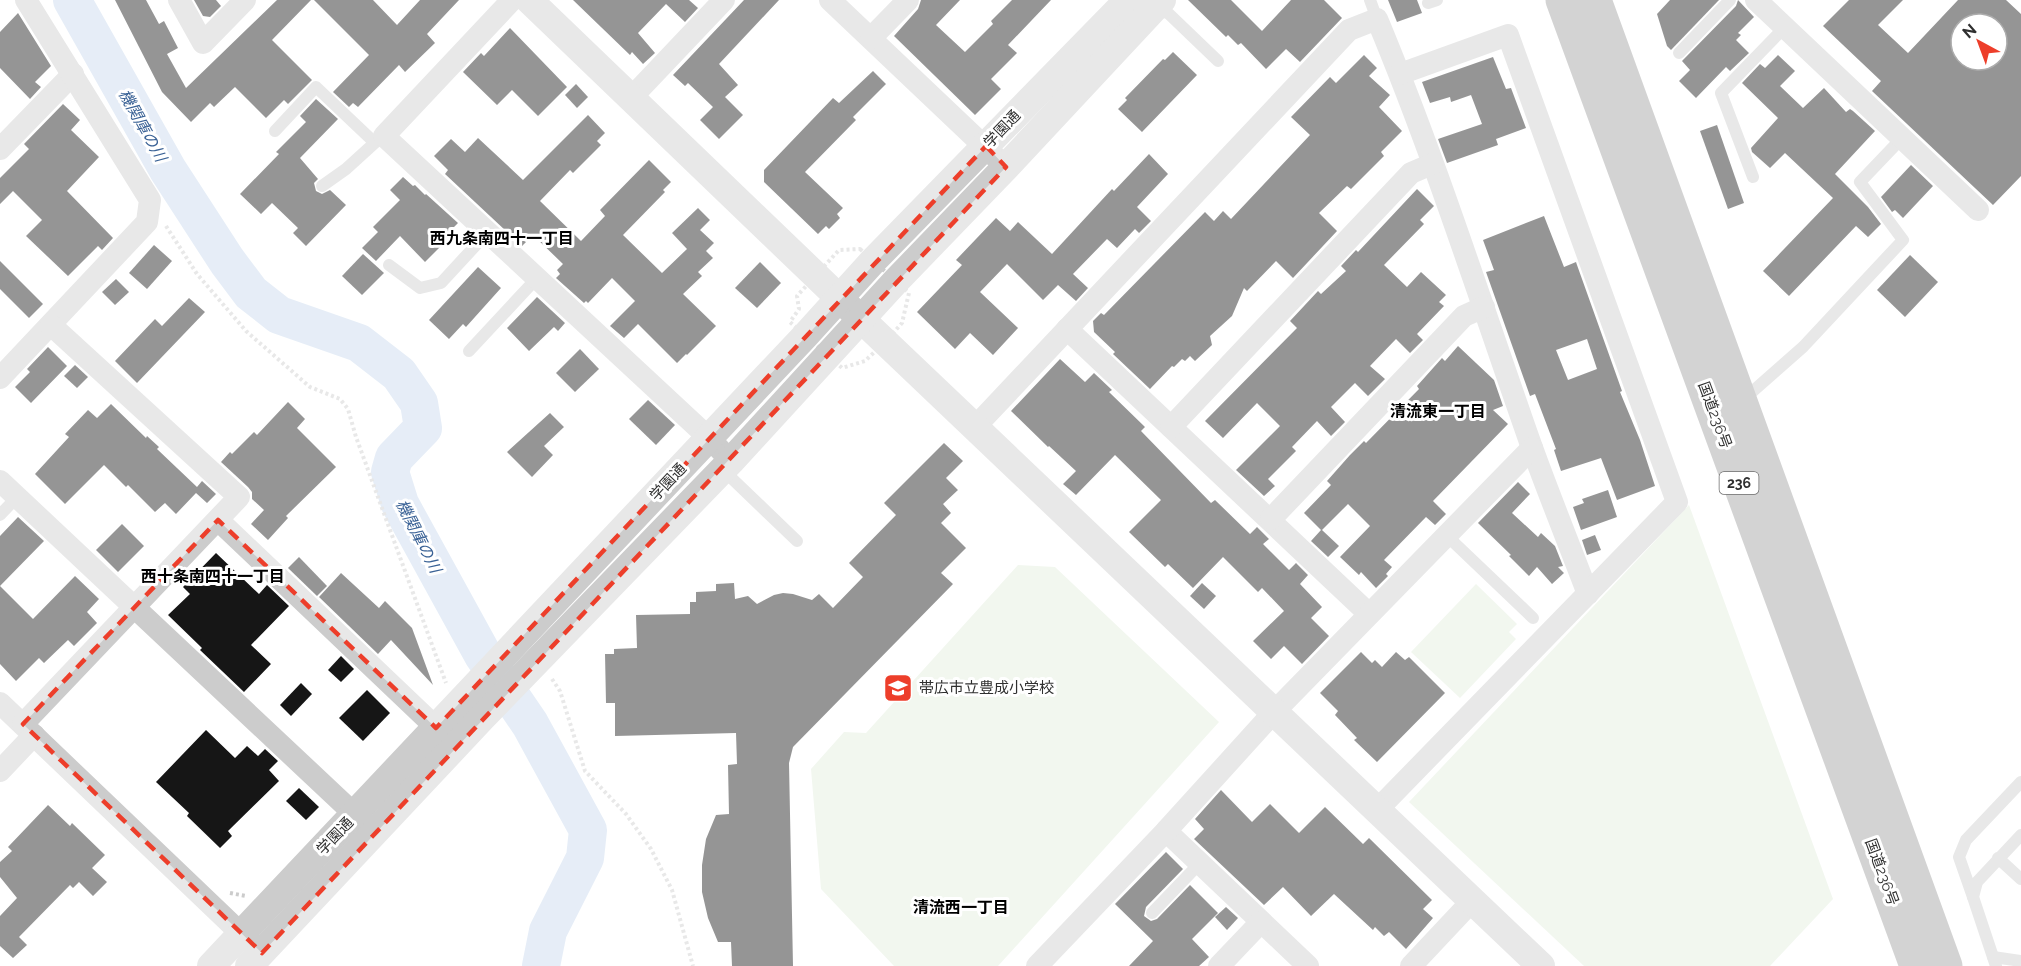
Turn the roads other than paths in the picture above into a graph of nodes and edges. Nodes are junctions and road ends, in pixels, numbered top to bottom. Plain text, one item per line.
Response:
1 (26, 0) edge
2 (179, 0) edge
3 (245, 0) edge
4 (512, 0) edge
5 (529, 0) edge
6 (724, 0) edge
7 (830, 0) edge
8 (908, 0) edge
9 (1128, 0) edge
10 (1562, 0) edge
11 (1595, 0) edge
12 (1730, 0) edge
13 (1756, 0) edge
14 (1153, 2) edge
15 (1373, 10) edge
16 (1785, 27) junction
17 (871, 38) junction
18 (1679, 53) dead end
19 (1218, 61) dead end
20 (73, 74) junction
21 (1400, 74) junction
22 (631, 98) junction
23 (274, 131) dead end
24 (1902, 138) junction
25 (379, 139) junction
26 (986, 146) junction
27 (0, 149) edge
28 (1432, 164) junction
29 (1006, 167) junction
30 (1753, 177) dead end
31 (322, 186) dead end
32 (1978, 210) dead end
33 (488, 232) junction
34 (389, 265) dead end
35 (537, 278) junction
36 (839, 297) junction
37 (1484, 307) junction
38 (861, 319) junction
39 (51, 325) junction
40 (1068, 329) junction
41 (469, 351) dead end
42 (0, 378) edge
43 (1741, 402) junction
44 (975, 427) junction
45 (1172, 427) junction
46 (709, 438) junction
47 (1532, 448) junction
48 (727, 465) junction
49 (0, 481) edge
50 (17, 497) junction
51 (0, 515) edge
52 (1271, 519) junction
53 (218, 520) junction
54 (1446, 535) junction
55 (797, 541) dead end
56 (1588, 594) junction
57 (135, 608) junction
58 (1368, 613) junction
59 (1533, 618) dead end
60 (0, 703) edge
61 (1274, 712) junction
62 (437, 729) junction
63 (28, 730) junction
64 (0, 771) edge
65 (2021, 782) edge
66 (1377, 810) junction
67 (364, 823) junction
68 (1166, 831) junction
69 (2020, 838) edge
70 (1998, 858) junction
71 (1200, 863) junction
72 (2021, 879) edge
73 (1973, 897) junction
74 (1473, 900) junction
75 (1152, 913) dead end
76 (1261, 922) junction
77 (242, 933) junction
78 (1910, 958) edge
79 (256, 960) edge
80 (1995, 961) edge
81 (2021, 961) edge
82 (210, 966) edge
83 (1037, 966) edge
84 (1219, 966) edge
85 (1308, 966) edge
86 (1411, 966) edge
87 (1541, 966) edge
88 (1946, 966) edge

1 - 20 street
2 - 3 street
4 - 25 street
5 - 22 street
6 - 22 street
7 - 17 street
8 - 17 street
9 - 26 street, 学園通
10 - 78 highway, 国道236号 / 236
11 - 43 highway, 国道236号 / 236
12 - 18 lane
13 - 16 street
14 - 19 lane
14 - 29 street, 学園通
15 - 21 street
15 - 40 street
16 - 24 street
16 - 30 lane
17 - 26 street
20 - 27 street
20 - 39 street
21 - 28 street
21 - 56 street
22 - 36 street
23 - 25 lane
24 - 32 street
24 - 43 lane
25 - 31 lane
25 - 33 street
26 - 29 street
26 - 36 street, 学園通
28 - 37 street
28 - 45 street
29 - 38 street, 学園通
33 - 34 lane
33 - 35 street
35 - 41 lane
35 - 46 street
36 - 38 street
36 - 46 street, 学園通
37 - 47 street
37 - 52 street
38 - 44 street
38 - 48 street, 学園通
39 - 42 street
39 - 53 street
40 - 44 street
40 - 45 street
43 - 88 highway, 国道236号 / 236
44 - 61 street
45 - 52 street
46 - 48 street
46 - 62 street, 学園通
47 - 54 street
47 - 56 street
48 - 55 lane
48 - 62 street, 学園通
49 - 50 street
50 - 51 lane
50 - 57 street
52 - 58 street
53 - 57 street
53 - 62 street
54 - 58 street
54 - 59 lane
56 - 66 street
57 - 63 street
57 - 67 street
58 - 61 street
60 - 63 street
61 - 66 street
61 - 68 street
62 - 67 street, 学園通
63 - 64 street
63 - 77 street
65 - 73 lane
66 - 74 street
67 - 77 street, 学園通
67 - 79 street, 学園通
68 - 71 street
68 - 83 street
69 - 70 lane
70 - 72 lane
70 - 73 lane
71 - 75 lane
71 - 76 street
73 - 80 lane
74 - 86 street
74 - 87 street
76 - 84 street
76 - 85 street
77 - 79 street
77 - 82 street, 学園通
80 - 81 lane

